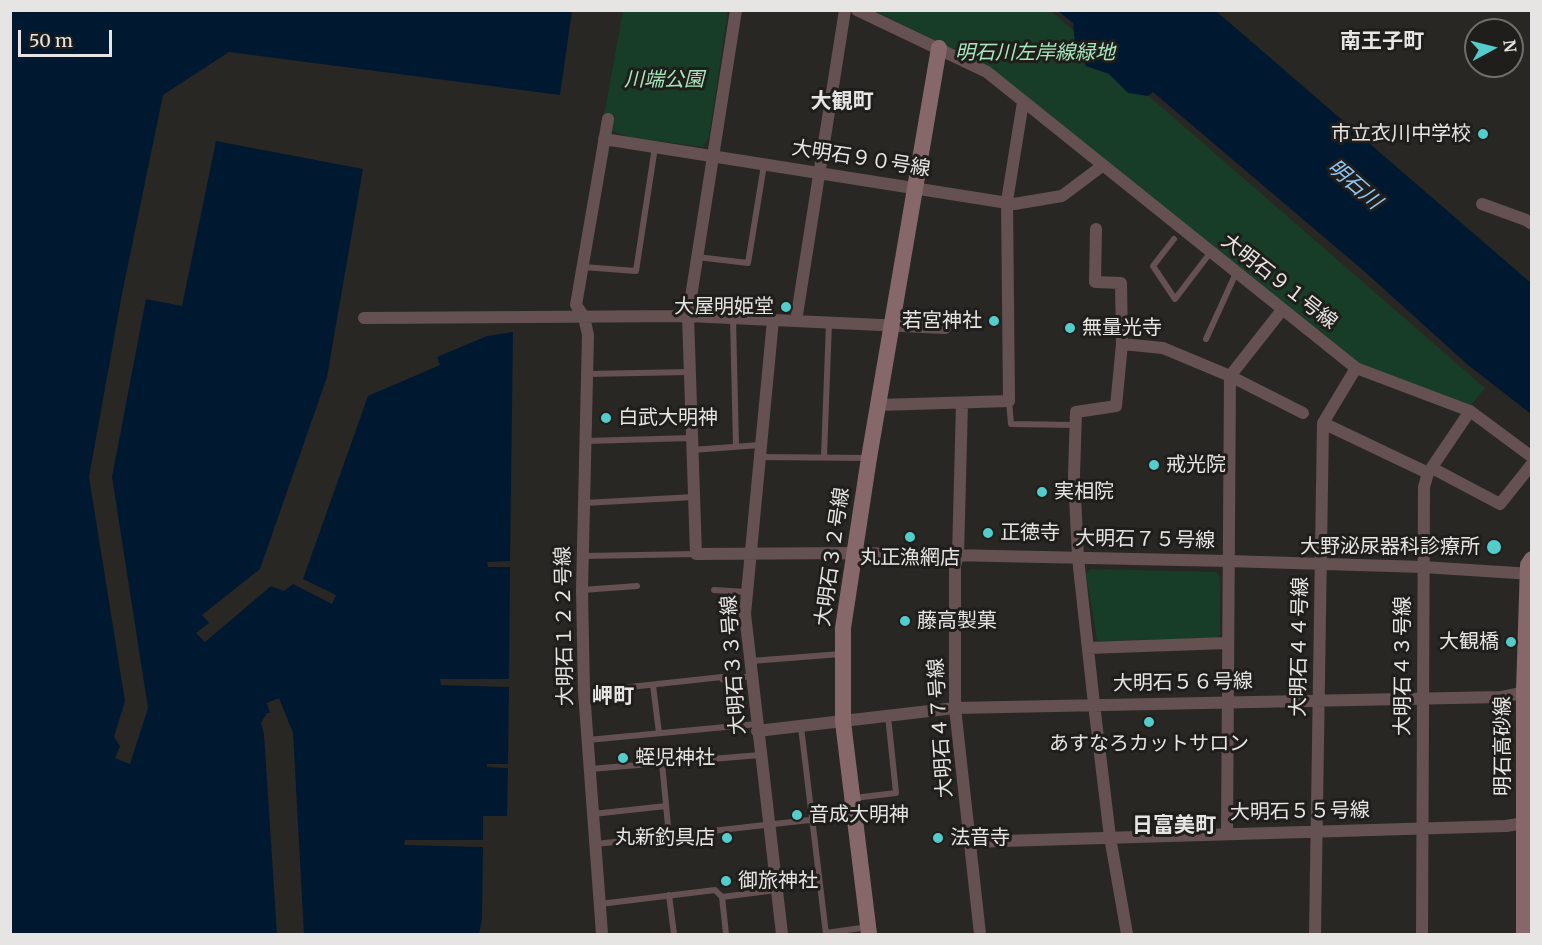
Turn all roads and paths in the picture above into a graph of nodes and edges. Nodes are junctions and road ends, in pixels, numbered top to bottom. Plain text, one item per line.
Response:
1 (736, 10) edge
2 (845, 10) edge
3 (857, 10) edge
4 (939, 48) junction
5 (1023, 102) junction
6 (608, 119) dead end
7 (604, 139) junction
8 (656, 147) junction
9 (712, 156) junction
10 (765, 164) junction
11 (1102, 166) junction
12 (819, 172) junction
13 (915, 187) junction
14 (1007, 201) junction
15 (1482, 204) dead end
16 (1530, 219) edge
17 (1096, 229) dead end
18 (1174, 239) dead end
19 (1210, 253) junction
20 (697, 257) junction
21 (583, 267) junction
22 (1236, 273) junction
23 (1282, 310) junction
24 (688, 316) junction
25 (584, 317) junction
26 (364, 318) dead end
27 (733, 318) junction
28 (773, 320) junction
29 (796, 321) junction
30 (829, 323) junction
31 (891, 326) junction
32 (945, 328) dead end
33 (1206, 339) dead end
34 (1122, 344) junction
35 (1356, 368) junction
36 (689, 372) junction
37 (587, 374) junction
38 (1230, 376) junction
39 (1009, 400) junction
40 (962, 403) junction
41 (879, 405) junction
42 (1470, 411) junction
43 (1303, 413) dead end
44 (1323, 423) junction
45 (1076, 425) junction
46 (586, 441) junction
47 (692, 444) junction
48 (736, 446) junction
49 (760, 451) junction
50 (824, 456) junction
51 (869, 458) junction
52 (1532, 458) edge
53 (1532, 464) edge
54 (1430, 470) junction
55 (694, 497) junction
56 (584, 503) junction
57 (856, 553) junction
58 (696, 554) junction
59 (750, 554) junction
60 (958, 555) junction
61 (583, 556) junction
62 (1078, 558) junction
63 (1228, 561) junction
64 (1320, 564) junction
65 (1423, 567) junction
66 (1530, 569) edge
67 (636, 586) dead end
68 (582, 590) junction
69 (714, 590) dead end
70 (747, 592) junction
71 (1227, 643) junction
72 (1088, 648) junction
73 (842, 654) junction
74 (751, 660) junction
75 (752, 676) junction
76 (653, 686) junction
77 (1528, 691) edge
78 (584, 692) junction
79 (1423, 698) junction
80 (1319, 699) junction
81 (1227, 702) junction
82 (1094, 704) junction
83 (955, 708) junction
84 (888, 716) junction
85 (843, 722) junction
86 (801, 727) junction
87 (757, 728) junction
88 (659, 733) junction
89 (588, 740) junction
90 (760, 755) junction
91 (662, 763) junction
92 (590, 769) junction
93 (666, 806) junction
94 (854, 806) junction
95 (593, 814) junction
96 (812, 819) junction
97 (1528, 822) edge
98 (769, 824) junction
99 (1423, 828) junction
100 (1316, 831) junction
101 (1227, 833) junction
102 (669, 836) junction
103 (1110, 837) junction
104 (969, 842) junction
105 (596, 844) junction
106 (776, 890) junction
107 (669, 895) junction
108 (723, 897) junction
109 (599, 904) junction
110 (869, 931) edge
111 (602, 934) edge
112 (674, 934) edge
113 (726, 934) edge
114 (782, 934) edge
115 (826, 934) edge
116 (980, 934) edge
117 (1127, 934) edge
118 (1315, 934) edge
119 (1422, 934) edge
120 (1524, 934) edge

1 - 9 street
2 - 12 street
3 - 4 street, 大明石９１号線
4 - 5 street, 大明石９１号線
4 - 13 street, 大明石３２号線
5 - 11 street, 大明石９１号線
5 - 14 street
6 - 7 street, 大明石１２２号線
7 - 8 street, 大明石９０号線
7 - 21 street, 大明石１２２号線
8 - 9 street, 大明石９０号線
8 - 21 lane
9 - 10 street, 大明石９０号線
9 - 20 street
10 - 12 street, 大明石９０号線
10 - 20 lane
11 - 14 street, 大明石９０号線
11 - 19 street, 大明石９１号線
12 - 13 street, 大明石９０号線
12 - 29 street
13 - 14 street, 大明石９０号線
13 - 31 street, 大明石３２号線
14 - 39 street
15 - 16 street
17 - 34 street
18 - 19 lane
19 - 22 street, 大明石９１号線
20 - 24 street
21 - 25 street, 大明石１２２号線
22 - 23 street, 大明石９１号線
22 - 33 lane
23 - 35 street, 大明石９１号線
23 - 38 street
24 - 25 street
24 - 27 street
24 - 36 street
25 - 26 street
25 - 37 street, 大明石１２２号線
27 - 28 street
27 - 48 lane
28 - 29 street
28 - 49 street, 大明石３３号線
29 - 30 street
30 - 31 street
30 - 50 lane
31 - 32 street
31 - 41 street, 大明石３２号線
34 - 38 street
34 - 45 street
35 - 42 street, 大明石９１号線
35 - 44 street, 大明石４４号線
36 - 37 lane
36 - 47 street
37 - 46 street, 大明石１２２号線
38 - 43 street
38 - 63 street
39 - 40 street
39 - 45 lane
40 - 41 street
40 - 60 street, 大明石４７号線
41 - 51 street, 大明石３２号線
42 - 52 street, 大明石９１号線
42 - 54 street, 大明石４３号線
44 - 54 street
44 - 64 street, 大明石４４号線
45 - 62 street
46 - 47 lane
46 - 56 street, 大明石１２２号線
47 - 48 lane
47 - 55 street
48 - 49 lane
49 - 50 lane
49 - 59 street, 大明石３３号線
50 - 51 lane
51 - 57 street, 大明石３２号線
53 - 54 street
54 - 65 street, 大明石４３号線
55 - 56 lane
55 - 58 street
56 - 61 street, 大明石１２２号線
57 - 59 street, 大明石７５号線
57 - 60 street, 大明石７５号線
57 - 73 street, 大明石３２号線
58 - 59 street, 大明石７５号線
58 - 61 lane, 大明石７５号線
59 - 70 street, 大明石３３号線
60 - 62 street, 大明石７５号線
60 - 83 street, 大明石４７号線
61 - 68 street, 大明石１２２号線
62 - 63 street, 大明石７５号線
62 - 72 street
63 - 64 street, 大明石７５号線
63 - 71 street
64 - 65 street, 大明石７５号線
64 - 80 street, 大明石４４号線
65 - 66 street, 大明石７５号線
65 - 79 street, 大明石４３号線
66 - 77 street, 明石高砂線
67 - 68 lane
68 - 78 street, 大明石１２２号線
69 - 70 lane
70 - 74 street, 大明石３３号線
71 - 72 street
71 - 81 street
72 - 82 street
73 - 74 lane
73 - 85 street, 大明石３２号線
74 - 75 street, 大明石３３号線
75 - 76 lane
75 - 87 street, 大明石３３号線
76 - 78 lane
76 - 88 lane
77 - 79 street, 大明石５６号線
77 - 97 street, 明石高砂線
78 - 89 street, 大明石１２２号線
79 - 80 street, 大明石５６号線
79 - 99 street, 大明石４３号線
80 - 81 street, 大明石５６号線
80 - 100 street, 大明石４４号線
81 - 82 street, 大明石５６号線
81 - 101 street
82 - 83 street, 大明石５６号線
82 - 103 street
83 - 84 street, 大明石５６号線
83 - 104 street, 大明石４７号線
84 - 85 street, 大明石５６号線
84 - 94 lane
85 - 86 street, 大明石５６号線
85 - 94 street, 大明石３２号線
86 - 87 street, 大明石５６号線
86 - 96 lane
87 - 88 lane
87 - 90 street, 大明石３３号線
88 - 89 lane
89 - 92 street, 大明石１２２号線
90 - 91 lane
90 - 98 street, 大明石３３号線
91 - 92 lane
91 - 93 lane
92 - 95 street, 大明石１２２号線
93 - 95 lane
93 - 102 lane
94 - 96 lane
94 - 110 street, 大明石３２号線
95 - 105 street, 大明石１２２号線
96 - 98 lane
96 - 115 lane
97 - 99 street, 大明石５５号線
97 - 120 street, 明石高砂線
98 - 102 lane
98 - 106 street, 大明石３３号線
99 - 100 street, 大明石５５号線
99 - 119 street, 大明石４３号線
100 - 101 street, 大明石５５号線
100 - 118 street, 大明石４４号線
101 - 103 street, 大明石５５号線
102 - 105 lane
103 - 104 street, 大明石５５号線
103 - 117 street
104 - 116 street, 大明石４７号線
105 - 109 street, 大明石１２２号線
106 - 108 lane
106 - 114 street, 大明石３３号線
107 - 108 lane
107 - 109 lane
107 - 112 lane
108 - 113 lane
109 - 111 street, 大明石１２２号線
110 - 115 lane

